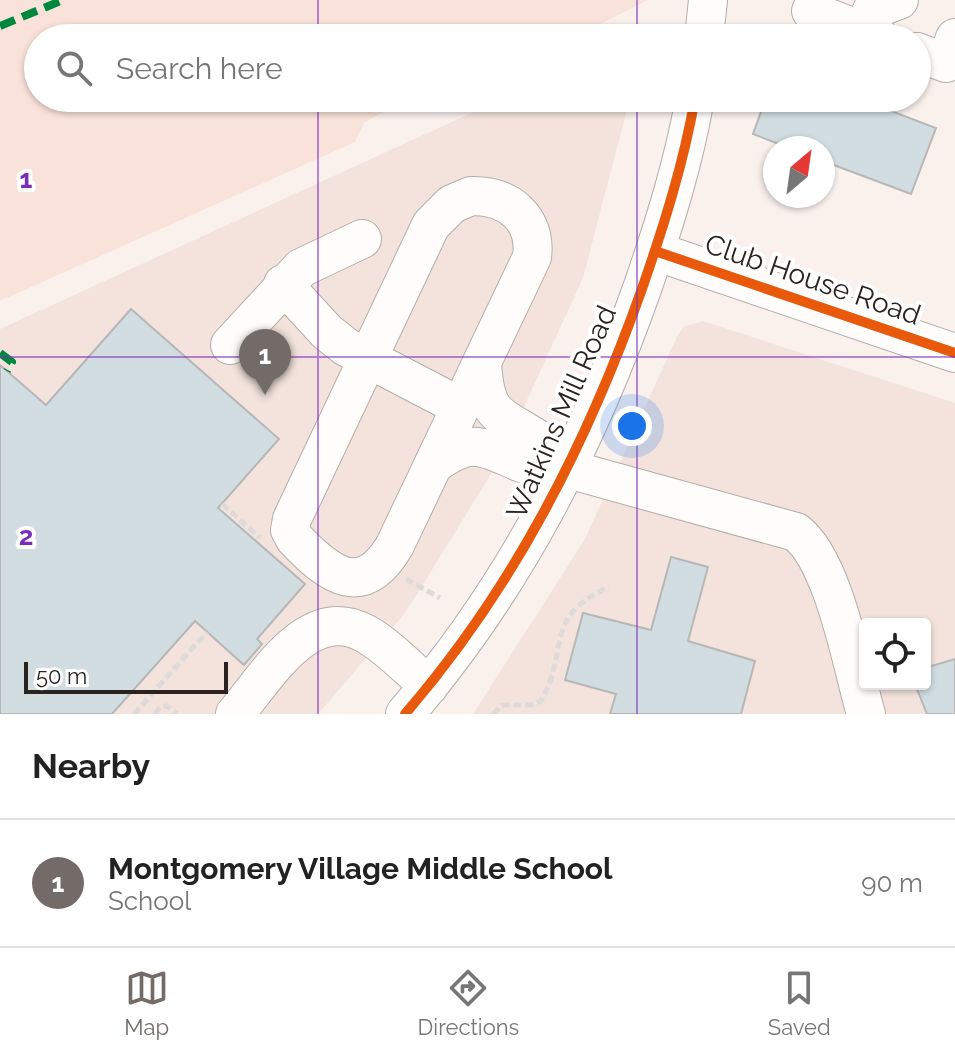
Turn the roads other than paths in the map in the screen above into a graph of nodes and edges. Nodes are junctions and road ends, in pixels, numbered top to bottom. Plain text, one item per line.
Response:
1 (708, 0) edge
2 (899, 0) edge
3 (811, 11) dead end
4 (705, 24) edge
5 (844, 24) edge
6 (872, 24) edge
7 (955, 38) edge
8 (931, 57) edge
9 (691, 112) edge
10 (362, 239) dead end
11 (655, 251) junction
12 (283, 284) junction
13 (230, 345) dead end
14 (955, 353) edge
15 (367, 360) junction
16 (482, 364) junction
17 (461, 407) junction
18 (433, 465) junction
19 (568, 469) junction
20 (417, 700) edge
21 (235, 714) edge
22 (866, 714) edge

1 - 4 street
2 - 6 street
3 - 5 street
7 - 8 street
9 - 11 street, Watkins Mill Road
10 - 12 street
11 - 14 street, Club House Road
11 - 19 street, Watkins Mill Road
12 - 13 street
12 - 15 street
15 - 16 street
15 - 17 street
15 - 18 street
16 - 17 street
16 - 19 street
17 - 18 street
18 - 19 street
19 - 20 street, Watkins Mill Road
19 - 22 street
20 - 21 street

